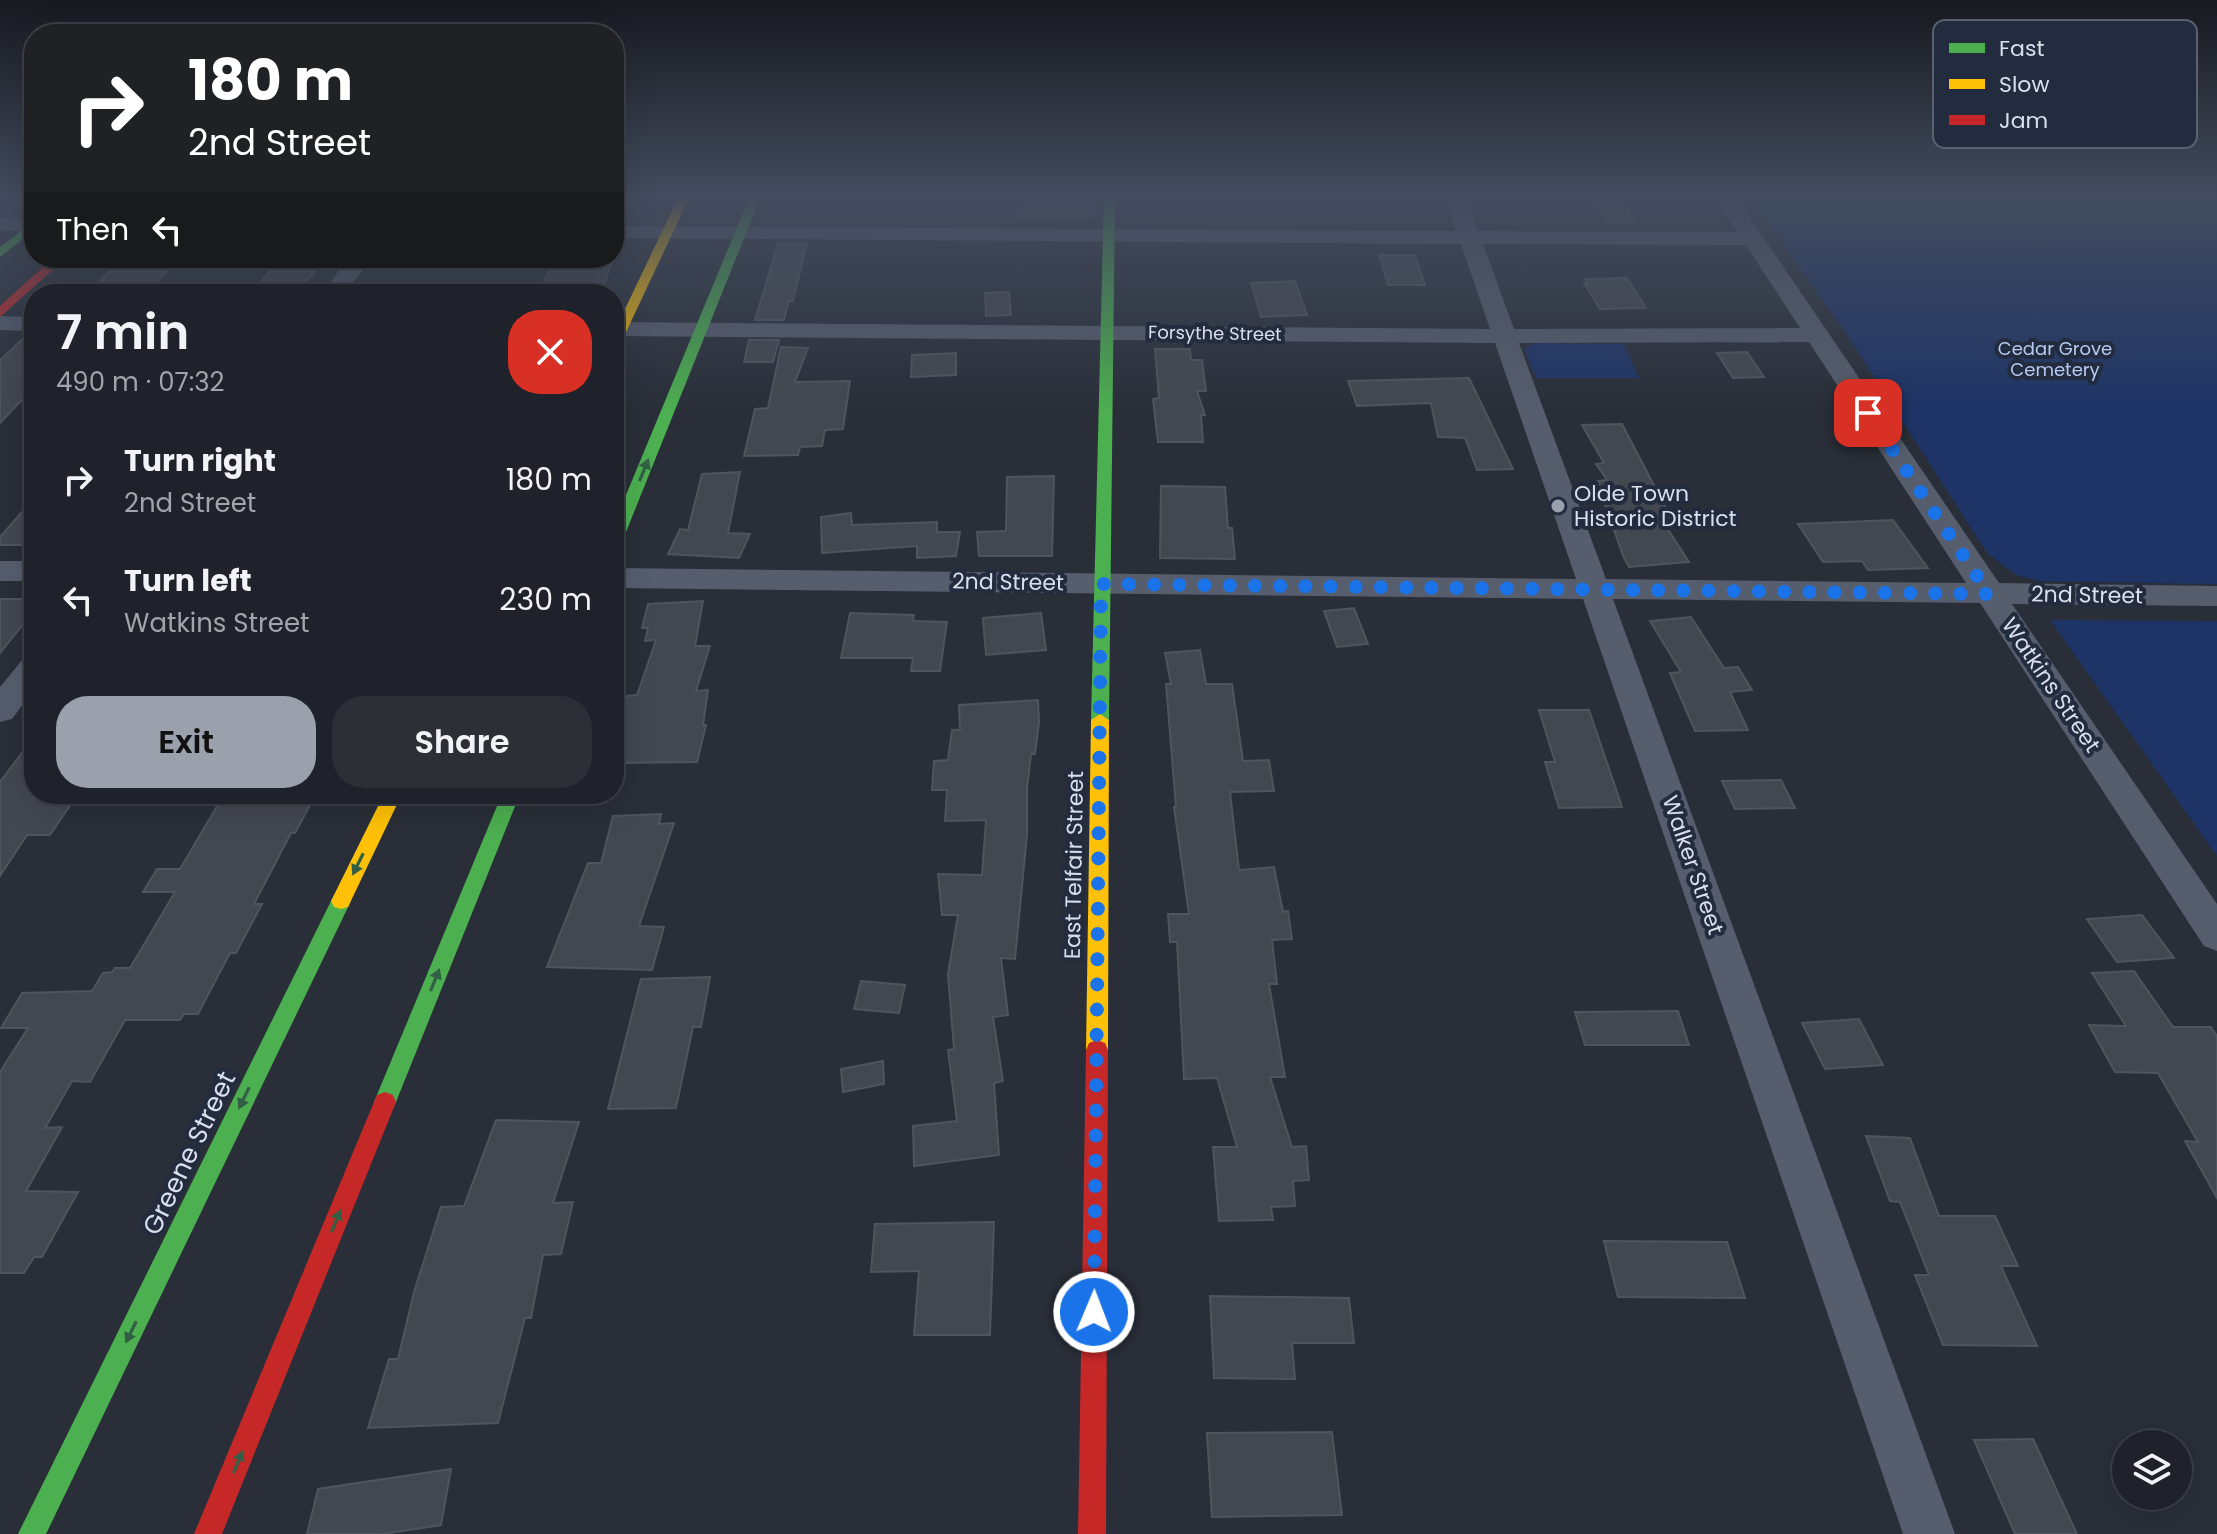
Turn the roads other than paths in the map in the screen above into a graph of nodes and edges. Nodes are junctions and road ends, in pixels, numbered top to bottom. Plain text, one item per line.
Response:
1 (49, 268) edge
2 (353, 268) edge
3 (650, 268) edge
4 (727, 268) edge
5 (1108, 268) edge
6 (1480, 268) edge
7 (1772, 268) edge
8 (32, 284) edge
9 (341, 284) edge
10 (24, 291) edge
11 (0, 313) edge
12 (624, 320) edge
13 (0, 323) edge
14 (24, 324) edge
15 (702, 329) junction
16 (1106, 332) junction
17 (624, 334) edge
18 (1816, 335) junction
19 (1507, 336) junction
20 (624, 518) edge
21 (0, 571) edge
22 (24, 571) edge
23 (624, 578) edge
24 (1101, 584) junction
25 (1596, 589) junction
26 (1989, 594) junction
27 (2217, 596) edge
28 (24, 680) edge
29 (0, 710) edge
30 (388, 804) edge
31 (507, 804) edge
32 (2217, 935) edge
33 (32, 1534) edge
34 (208, 1534) edge
35 (1092, 1534) edge
36 (1929, 1534) edge

1 - 8 main road
2 - 9 street
3 - 12 main road
4 - 15 main road
5 - 16 main road, East Telfair Street
6 - 19 street, Walker Street
7 - 18 street, Watkins Street
10 - 11 main road
13 - 14 street
15 - 16 street, Forsythe Street
15 - 17 street, Forsythe Street
20 -> 15 main road
16 - 19 street, Forsythe Street
16 - 24 main road, East Telfair Street
18 - 19 street, Forsythe Street
18 - 26 street, Watkins Street
19 - 25 street, Walker Street
21 - 22 street
23 - 24 street, 2nd Street
24 - 25 street, 2nd Street
24 - 35 main road, East Telfair Street
25 - 26 street, 2nd Street
25 - 36 street, Walker Street
26 - 27 street, 2nd Street
26 - 32 street, Watkins Street
28 - 29 street
30 -> 33 main road, Greene Street
34 -> 31 main road

